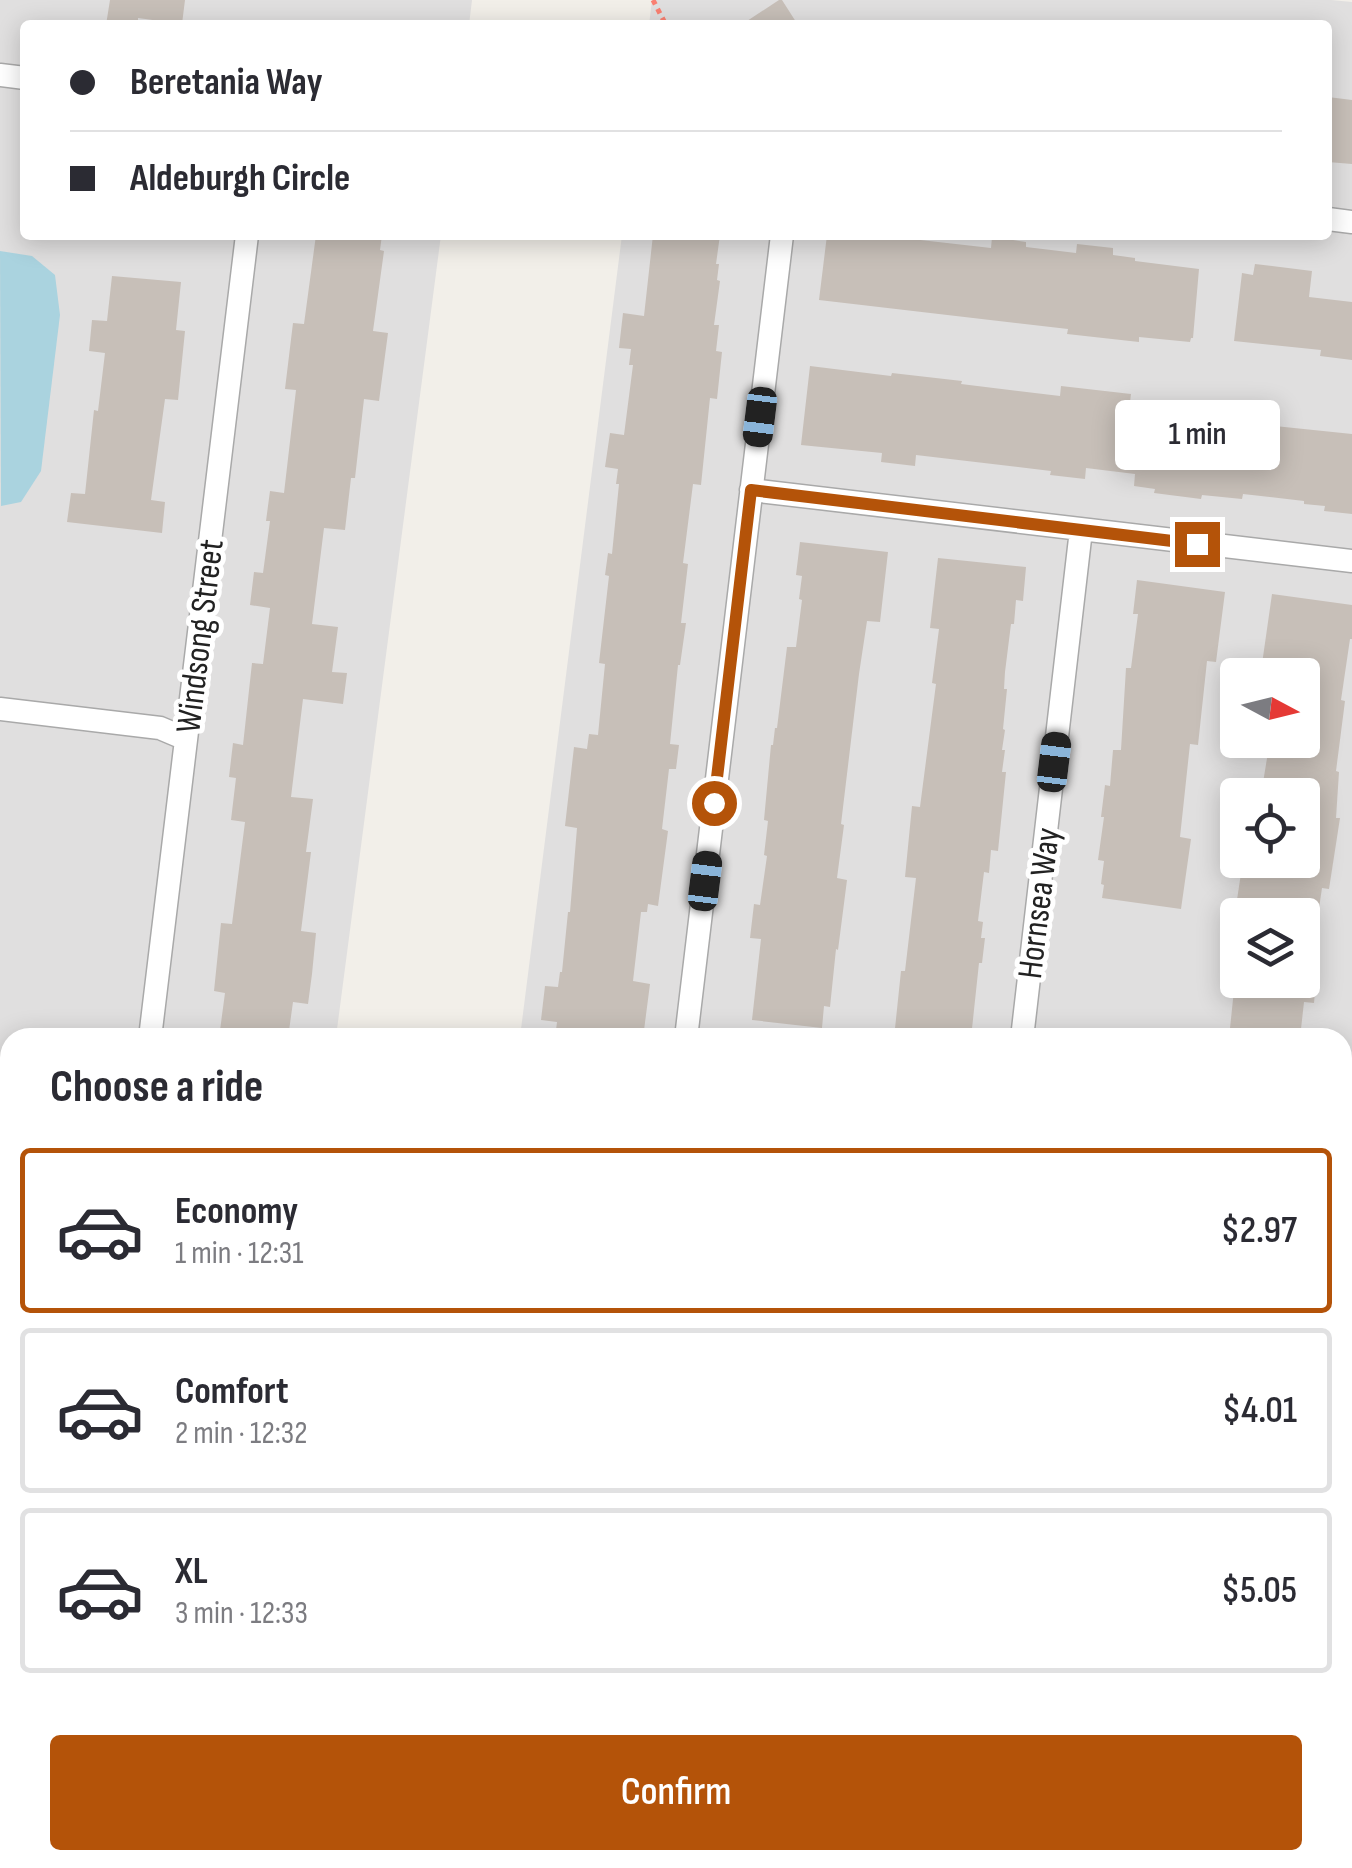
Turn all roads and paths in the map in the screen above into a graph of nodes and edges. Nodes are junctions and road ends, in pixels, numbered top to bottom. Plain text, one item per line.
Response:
1 (246, 240) edge
2 (781, 240) edge
3 (751, 490) junction
4 (1081, 530) junction
5 (1352, 561) edge
6 (0, 708) edge
7 (186, 739) junction
8 (151, 1028) edge
9 (687, 1028) edge
10 (1023, 1028) edge

1 - 7 street, Windsong Street
2 - 3 street
3 - 4 street
3 - 9 street
4 - 5 street
4 - 10 street, Hornsea Way
6 - 7 street
7 - 8 street, Windsong Street

